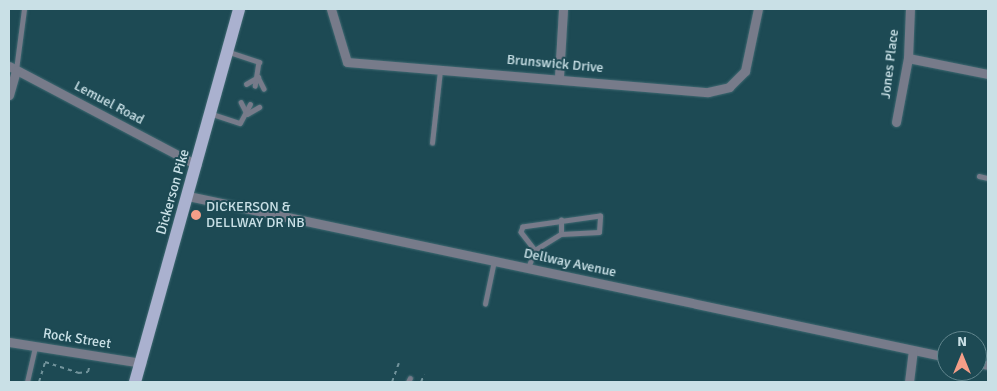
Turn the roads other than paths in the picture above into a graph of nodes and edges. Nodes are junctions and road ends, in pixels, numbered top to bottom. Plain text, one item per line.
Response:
1 (24, 9) edge
2 (239, 9) edge
3 (331, 9) edge
4 (563, 9) edge
5 (758, 9) edge
6 (910, 9) edge
7 (228, 51) junction
8 (908, 58) junction
9 (12, 68) edge
10 (441, 69) junction
11 (988, 74) edge
12 (258, 77) junction
13 (559, 77) junction
14 (246, 84) dead end
15 (255, 86) dead end
16 (264, 89) dead end
17 (9, 95) edge
18 (241, 102) dead end
19 (250, 104) dead end
20 (259, 107) dead end
21 (211, 113) junction
22 (247, 114) junction
23 (896, 122) dead end
24 (432, 143) dead end
25 (196, 165) junction
26 (979, 176) dead end
27 (988, 178) edge
28 (188, 196) junction
29 (562, 220) junction
30 (561, 234) junction
31 (535, 250) junction
32 (494, 261) junction
33 (528, 268) junction
34 (485, 304) dead end
35 (9, 342) edge
36 (36, 346) junction
37 (913, 351) junction
38 (937, 355) edge
39 (141, 363) junction
40 (27, 382) edge
41 (135, 382) edge
42 (909, 382) edge

1 - 9 lane
2 - 7 main road, Dickerson Pike
3 - 10 street, Brunswick Drive
4 - 13 street
5 - 13 street, Brunswick Drive
6 - 8 street, Jones Place
7 - 12 lane
7 - 21 main road, Dickerson Pike
8 - 11 street
8 - 23 street, Jones Place
9 - 17 street
9 - 25 street, Lemuel Road
10 - 13 street, Brunswick Drive
10 - 24 lane
12 - 14 lane
12 - 15 lane
12 - 16 lane
18 - 22 lane
19 - 22 lane
20 - 22 lane
21 - 22 lane
21 - 25 main road, Dickerson Pike
25 - 28 main road, Dickerson Pike
26 - 27 lane
28 - 32 street, Dellway Avenue
28 - 39 main road, Dickerson Pike
29 - 30 lane
29 - 30 lane
29 - 31 lane
30 - 31 lane
31 - 33 lane
32 - 33 street, Dellway Avenue
32 - 34 lane
33 - 37 street, Dellway Avenue
35 - 36 street, Rock Street
36 - 39 street, Rock Street
36 - 40 lane
37 - 38 street, Dellway Avenue
37 - 42 street
39 - 41 main road, Dickerson Pike

